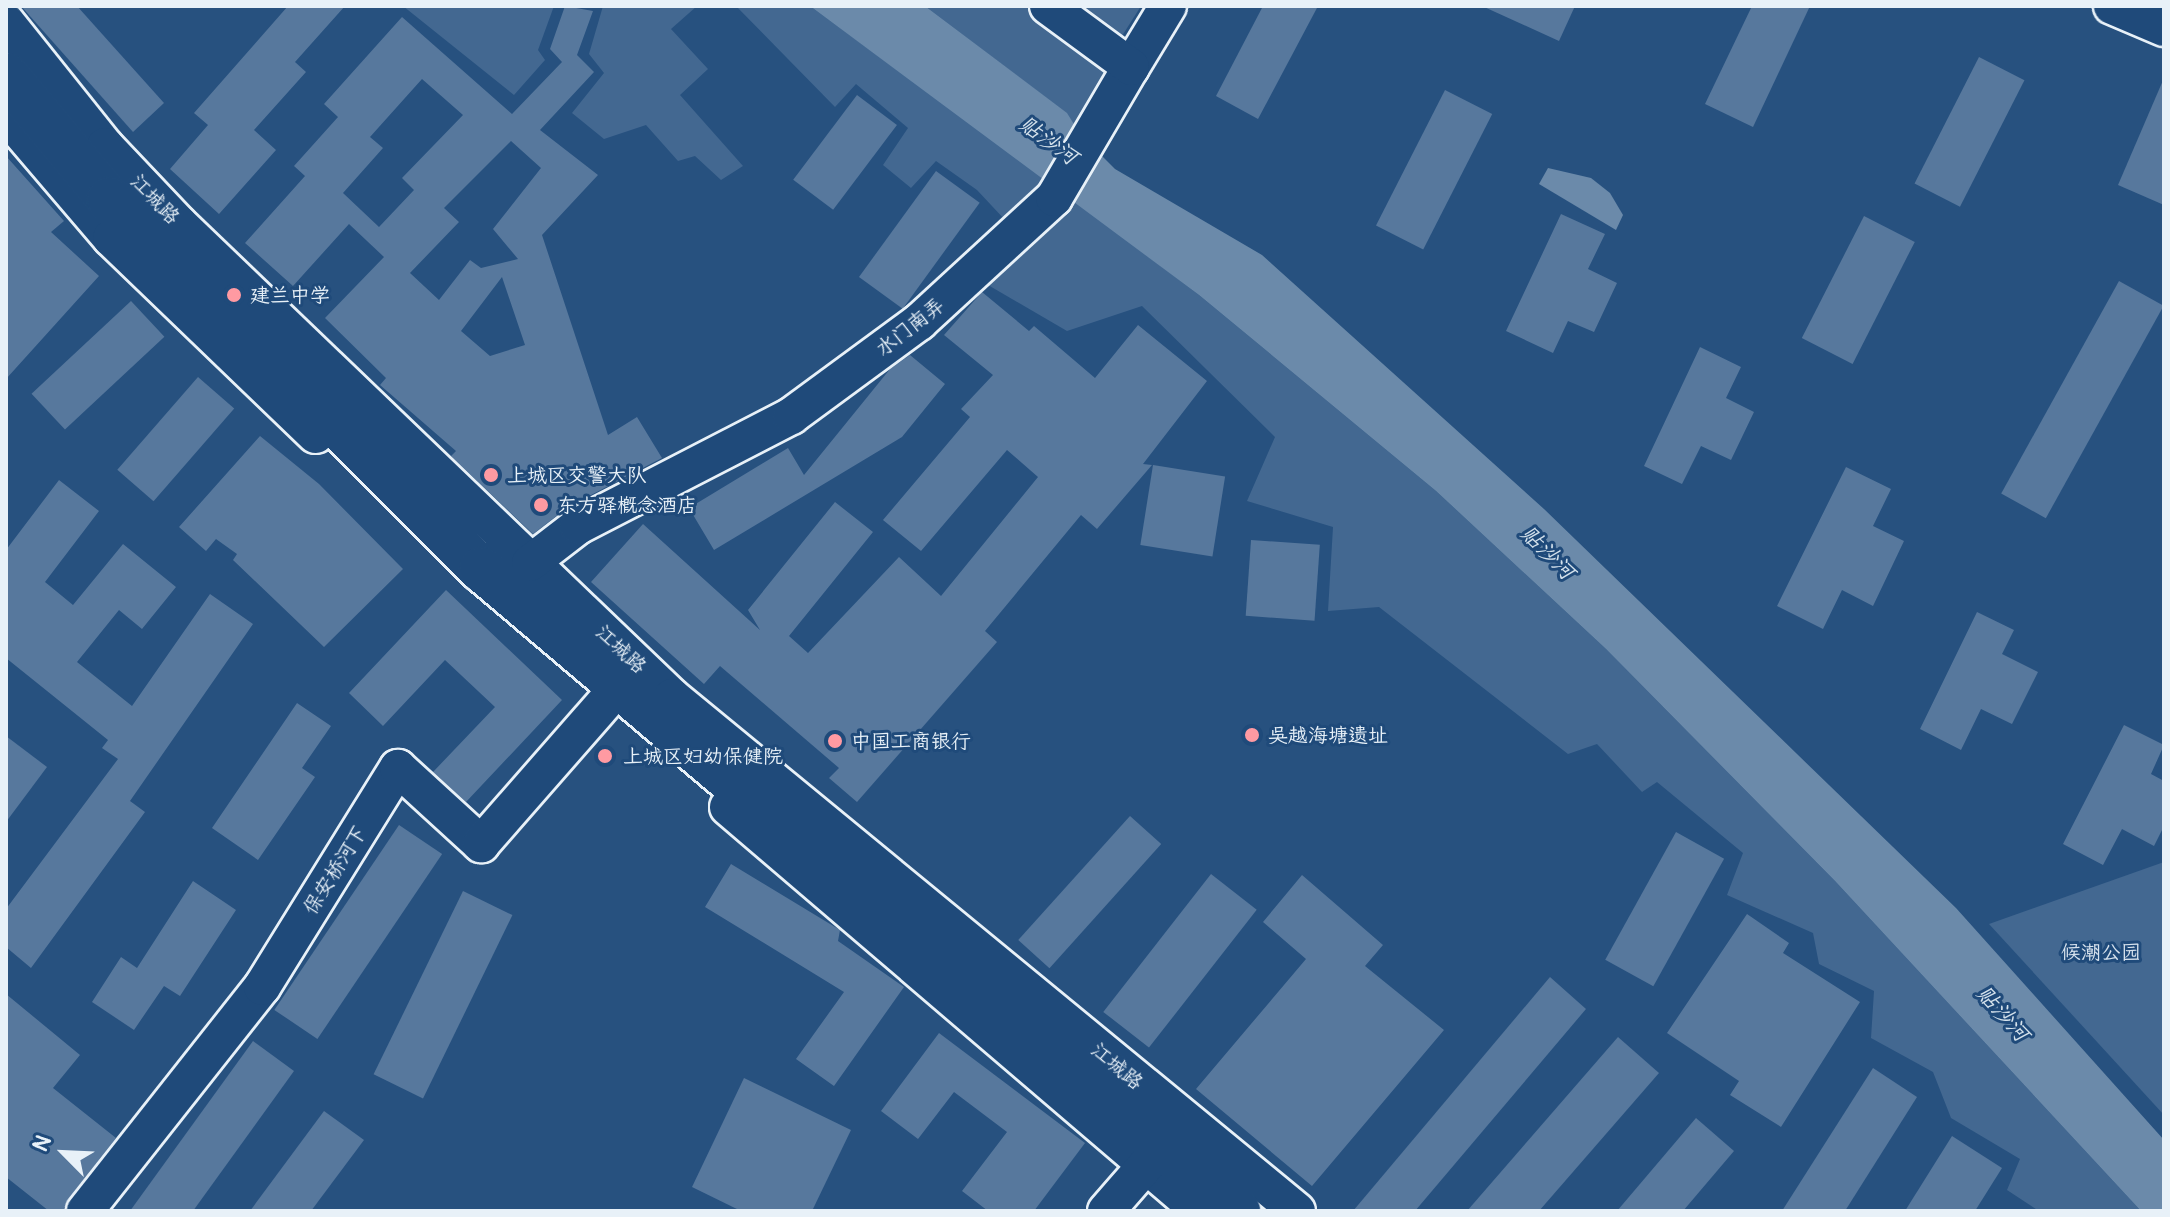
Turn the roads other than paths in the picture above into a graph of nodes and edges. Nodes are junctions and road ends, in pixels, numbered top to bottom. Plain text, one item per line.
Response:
1 (1048, 6) edge
2 (1168, 6) edge
3 (2112, 6) edge
4 (6, 22) edge
5 (2164, 28) edge
6 (1131, 67) junction
7 (6, 75) edge
8 (6, 115) edge
9 (530, 563) junction
10 (606, 701) junction
11 (1163, 1145) junction
12 (85, 1211) edge
13 (1106, 1211) edge
14 (1200, 1211) edge
15 (1238, 1211) edge
16 (1297, 1211) edge

1 - 6 street
2 - 6 street, 水门南弄
3 - 5 street
4 - 9 street, 江城路
6 - 9 street, 水门南弄
7 - 11 main road, 江城路
8 - 10 street, 江城路
9 - 11 street, 江城路
10 - 11 street, 江城路
10 - 12 street, 保安桥河下
11 - 13 street
11 - 14 street, 江城路
11 - 15 main road, 江城路
11 - 16 street, 江城路

